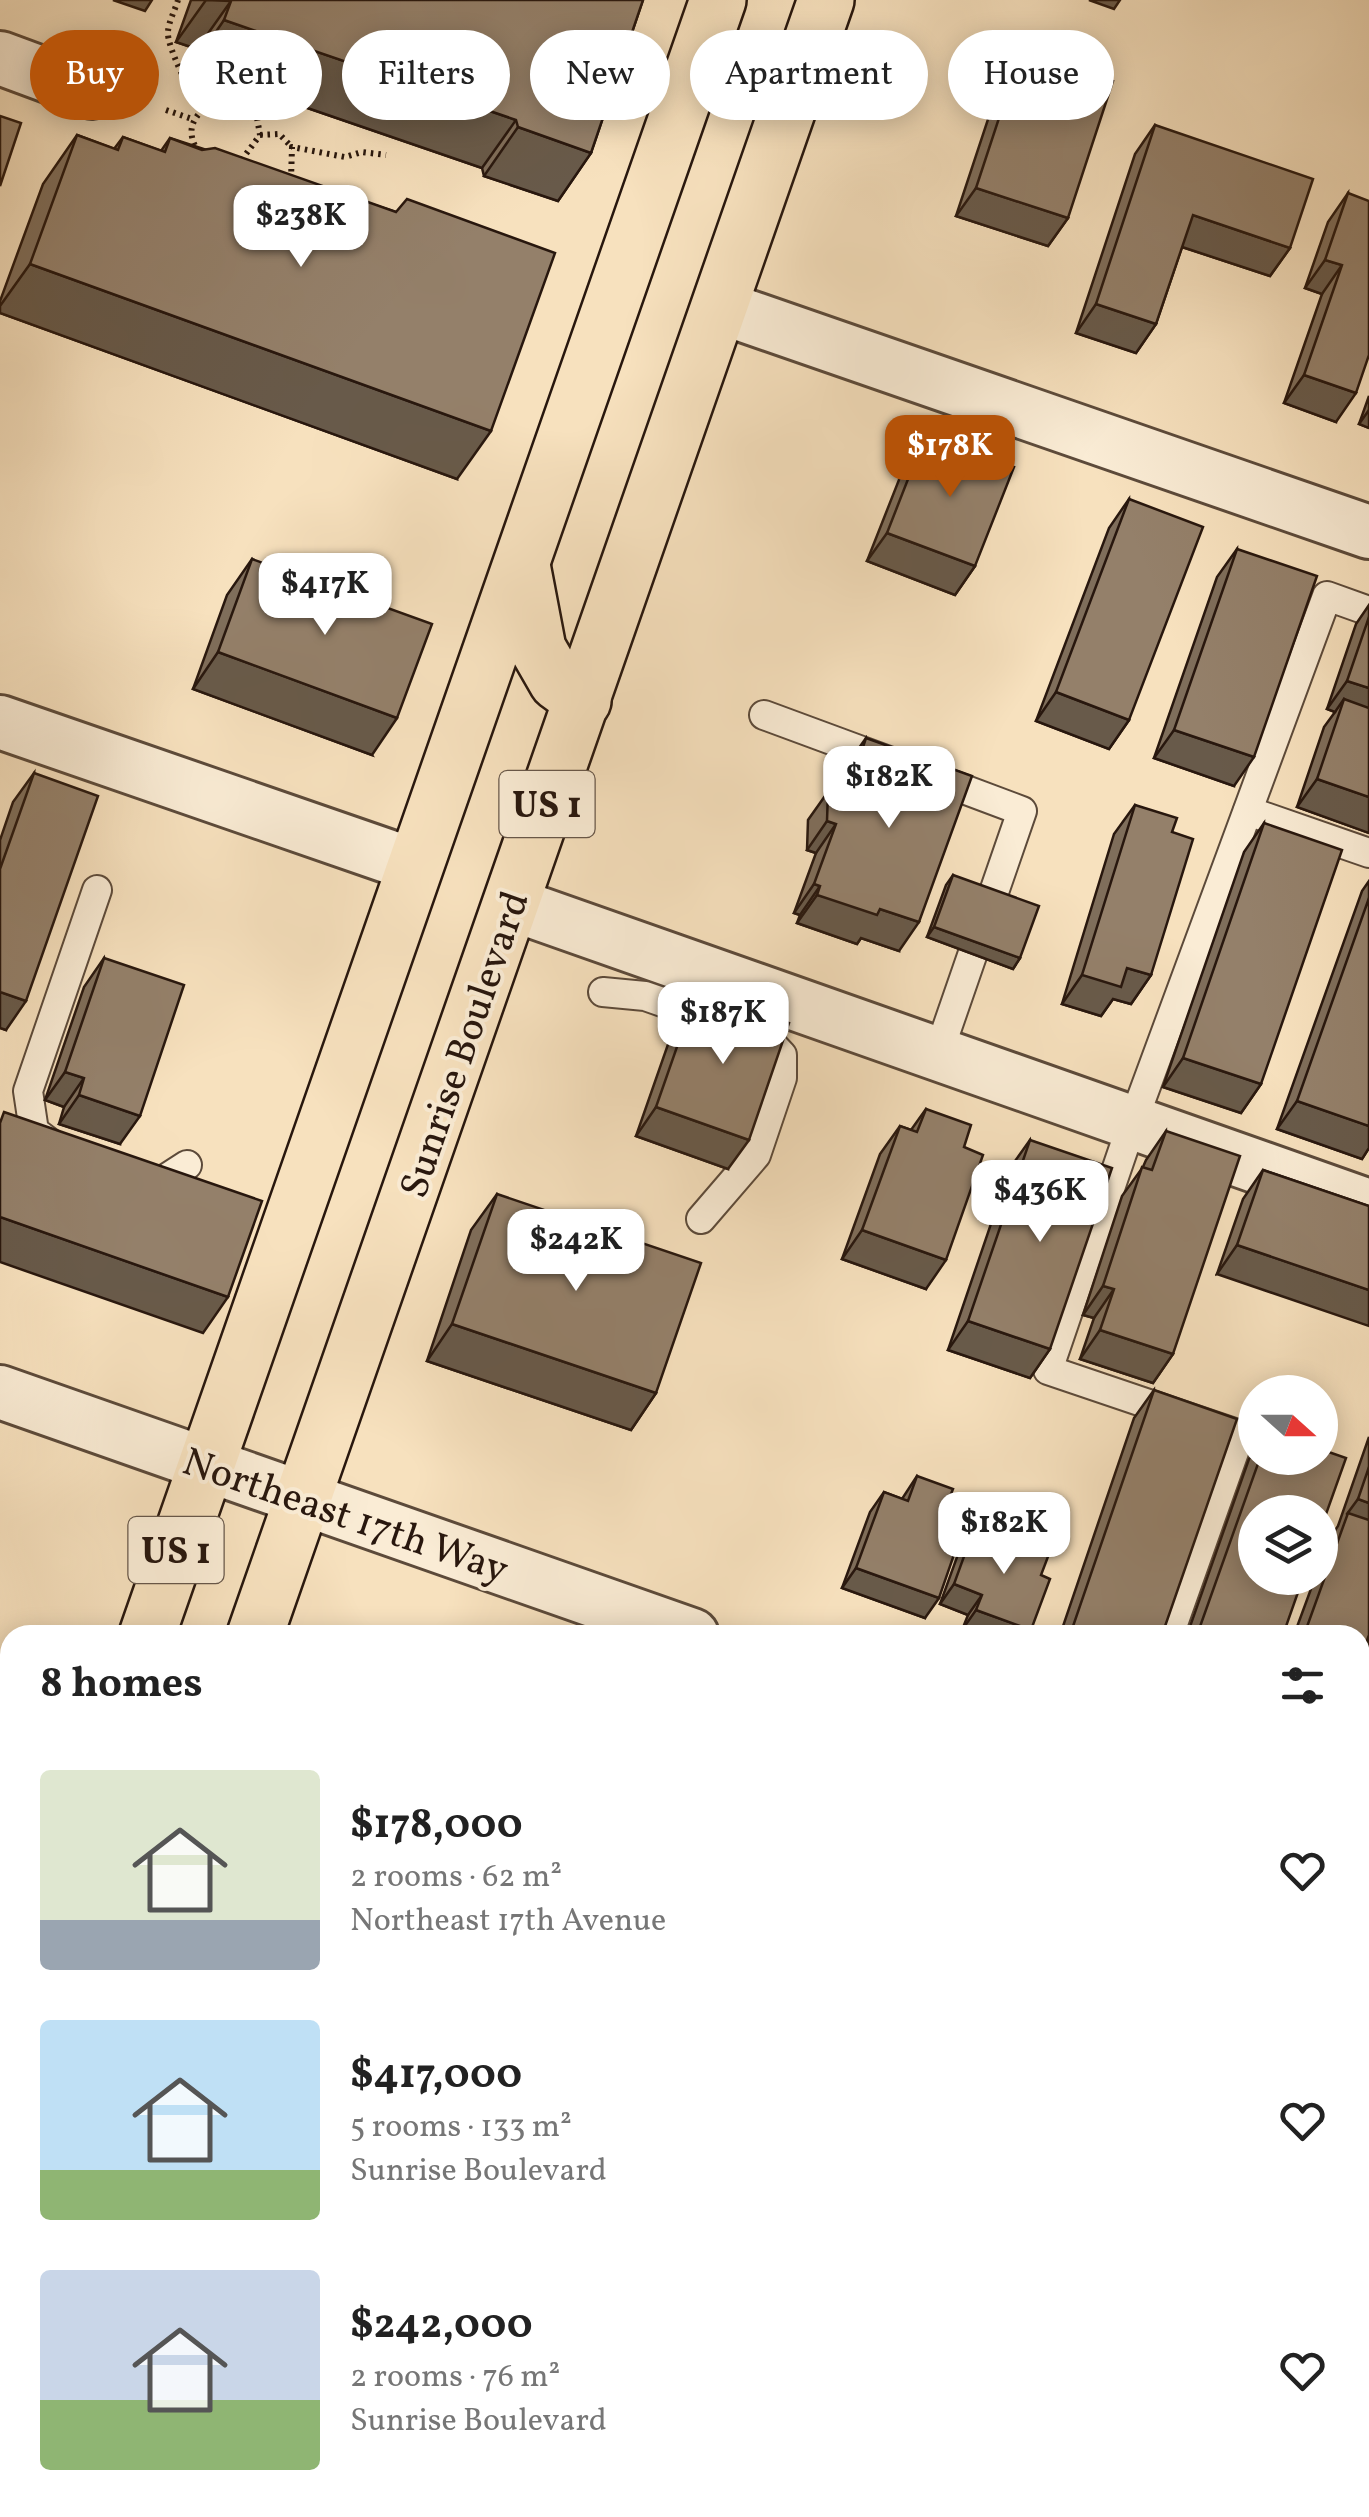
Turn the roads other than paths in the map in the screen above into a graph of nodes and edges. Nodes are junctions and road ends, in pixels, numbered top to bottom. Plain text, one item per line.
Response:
1 (718, 0) edge
2 (826, 0) edge
3 (0, 58) edge
4 (30, 69) edge
5 (720, 308) junction
6 (1369, 532) edge
7 (522, 562) junction
8 (1369, 610) edge
9 (583, 701) junction
10 (764, 715) dead end
11 (0, 722) edge
12 (1248, 812) junction
13 (1369, 853) edge
14 (416, 866) junction
15 (97, 890) dead end
16 (512, 904) junction
17 (603, 992) dead end
18 (938, 1054) junction
19 (1132, 1124) junction
20 (84, 1160) edge
21 (188, 1165) dead end
22 (120, 1173) edge
23 (1367, 1198) edge
24 (701, 1219) dead end
25 (0, 1392) edge
26 (206, 1466) junction
27 (303, 1499) junction
28 (150, 1625) edge
29 (259, 1625) edge
30 (663, 1625) edge
31 (1173, 1625) edge

1 - 7 main road, US 1
2 - 5 main road, Sunrise Boulevard / US 1
3 - 4 street
5 - 6 street
5 - 9 main road, Sunrise Boulevard / US 1
7 - 9 main road
7 - 14 main road, US 1
8 - 12 lane
9 - 16 main road, Sunrise Boulevard / US 1
10 - 18 lane
11 - 14 street
12 - 13 lane
12 - 19 lane
14 - 26 main road, US 1
15 - 20 lane
16 - 18 street
16 - 27 main road, Sunrise Boulevard / US 1
17 - 24 lane
18 - 19 street
19 - 23 street
19 - 31 lane
21 - 22 lane
25 - 26 street, Northeast 17th Way
26 - 27 street, Northeast 17th Way
26 - 28 main road, US 1
27 - 29 main road, Sunrise Boulevard / US 1
27 - 30 street, Northeast 17th Way

